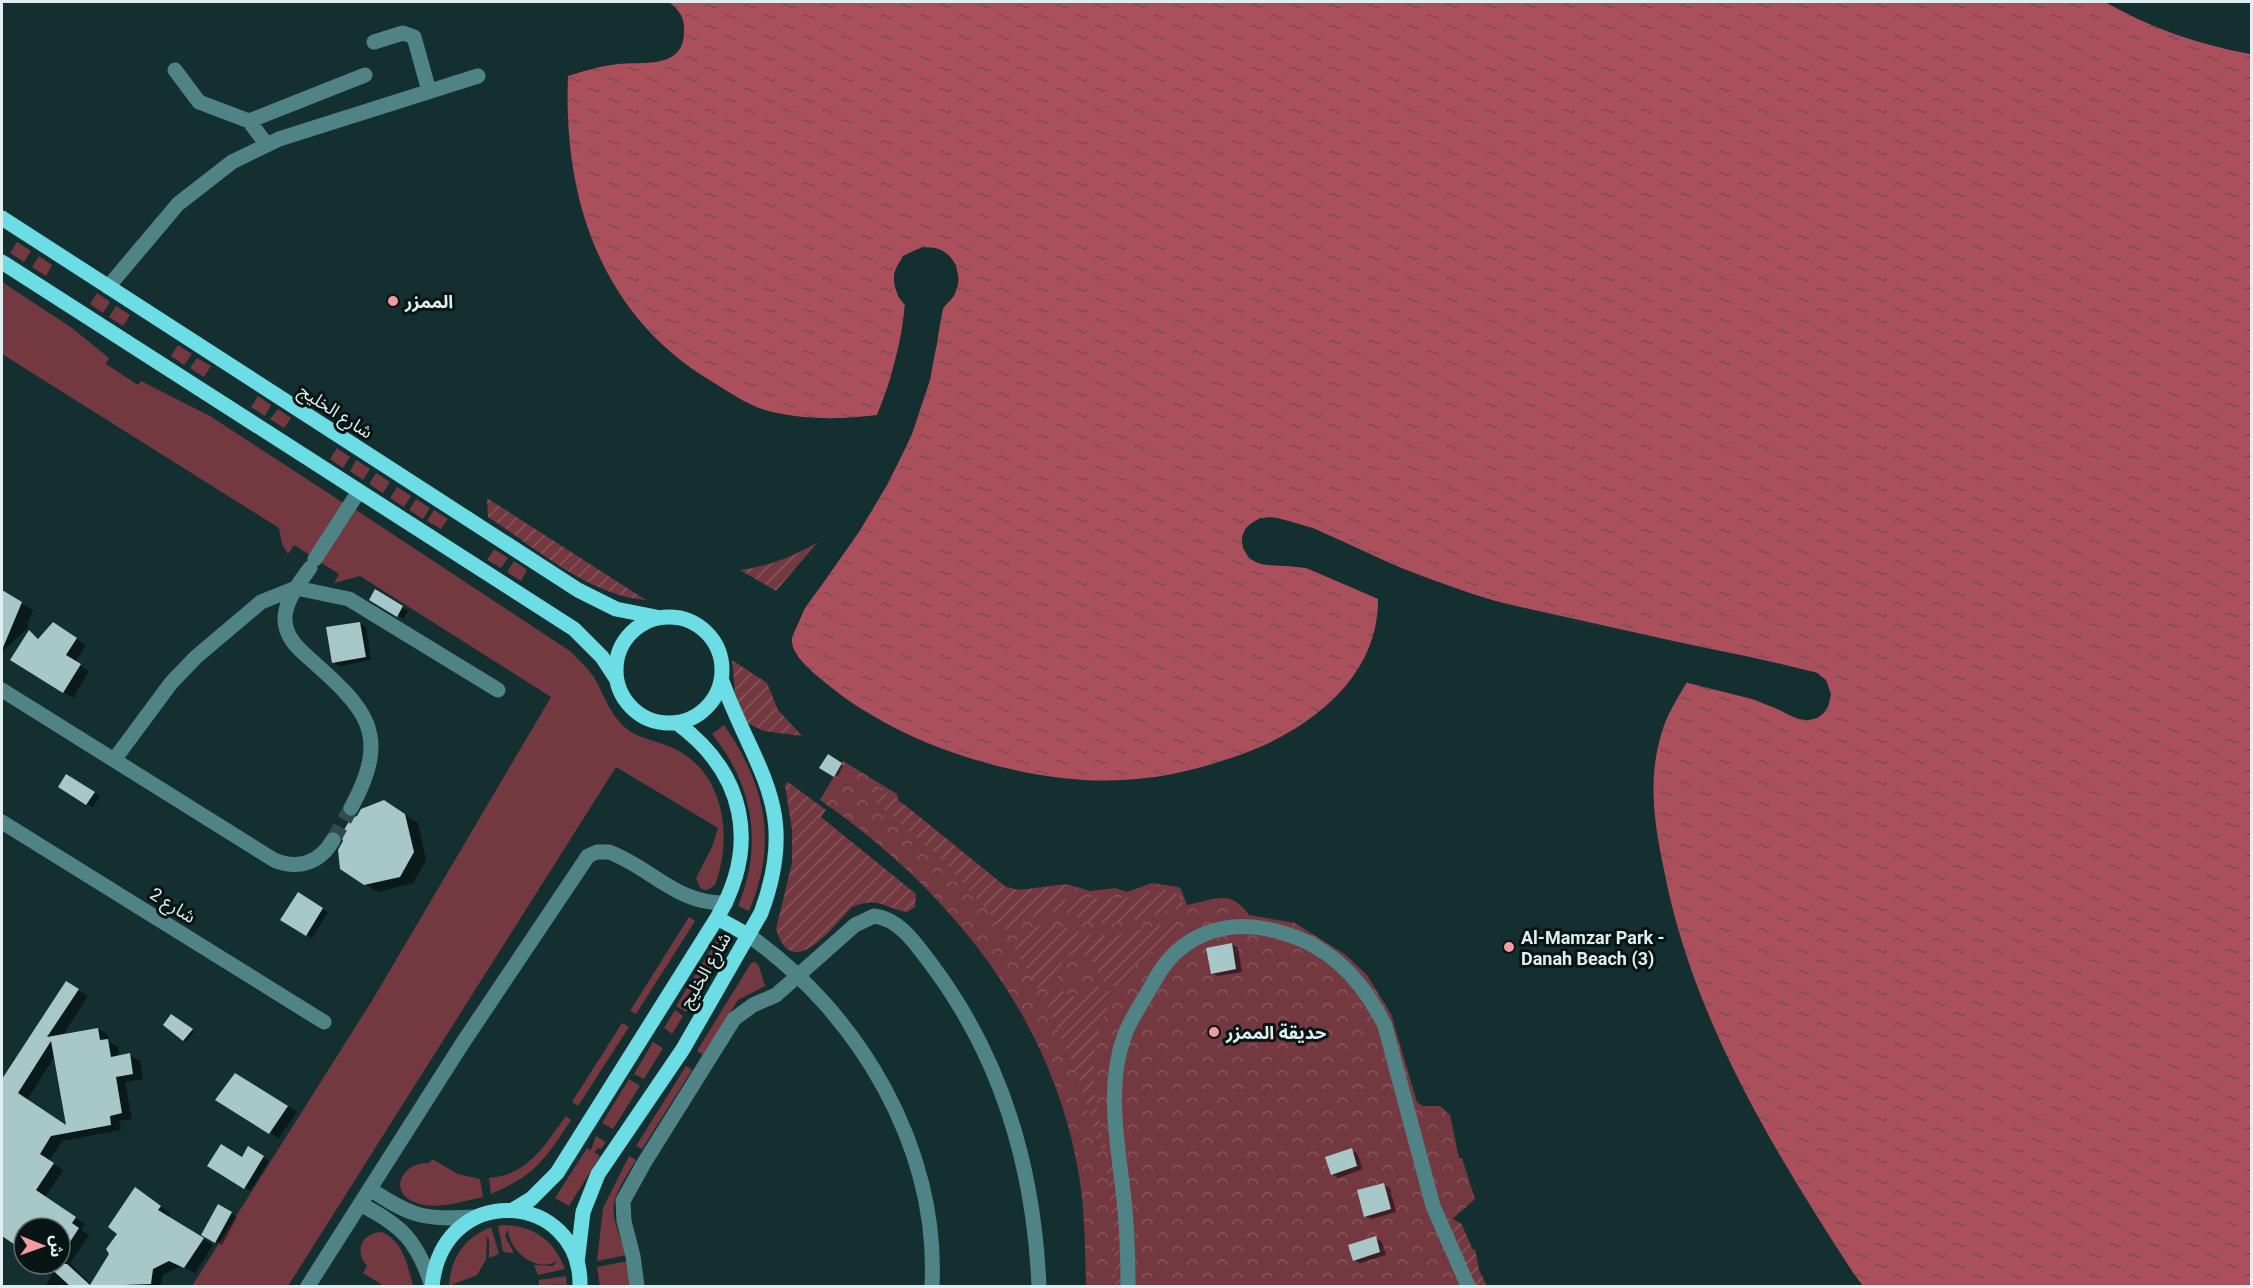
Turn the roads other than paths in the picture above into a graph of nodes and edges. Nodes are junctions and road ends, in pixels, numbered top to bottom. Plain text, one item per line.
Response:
1 (374, 42) dead end
2 (176, 70) dead end
3 (365, 75) dead end
4 (478, 76) dead end
5 (429, 91) junction
6 (249, 121) junction
7 (267, 145) junction
8 (2, 218) edge
9 (2, 262) edge
10 (108, 287) junction
11 (359, 491) junction
12 (296, 588) junction
13 (656, 617) junction
14 (617, 680) junction
15 (722, 681) junction
16 (2, 690) edge
17 (498, 690) dead end
18 (677, 723) junction
19 (114, 760) junction
20 (351, 808) tunnel mouth
21 (2, 822) edge
22 (333, 840) tunnel mouth
23 (726, 903) junction
24 (717, 918) junction
25 (748, 935) junction
26 (799, 977) junction
27 (324, 1022) dead end
28 (370, 1189) junction
29 (360, 1204) junction
30 (513, 1210) junction
31 (475, 1217) junction
32 (577, 1263) junction
33 (308, 1287) edge
34 (432, 1287) edge
35 (580, 1287) edge
36 (637, 1287) edge
37 (932, 1287) edge
38 (1039, 1287) edge
39 (1128, 1287) edge
40 (1468, 1287) edge

1 - 5 street
2 - 6 street
3 - 6 street
4 - 5 street
5 - 7 street
6 - 7 street
7 - 10 street
8 - 10 main road, شارع الخليج
9 - 11 main road
10 - 13 main road, شارع الخليج
11 - 12 street
11 - 14 main road
12 - 17 street
12 - 19 street
12 - 20 street
13 - 14 main road
13 - 15 main road
14 - 18 main road
15 - 18 main road
15 - 25 main road, شارع الخليج
16 - 19 street
18 - 23 main road, شارع الخليج
19 - 22 street
21 - 27 street, شارع 2
23 - 24 main road, شارع الخليج
23 - 28 street
24 - 25 main road
24 - 30 main road, شارع الخليج
25 - 26 street
25 - 32 main road, شارع الخليج
26 - 36 street
26 - 37 street
26 - 38 street
28 - 29 street
28 - 31 street
29 - 33 street
29 - 34 street
30 - 31 main road
30 - 32 main road
31 - 34 main road
32 - 35 main road
39 - 40 street

